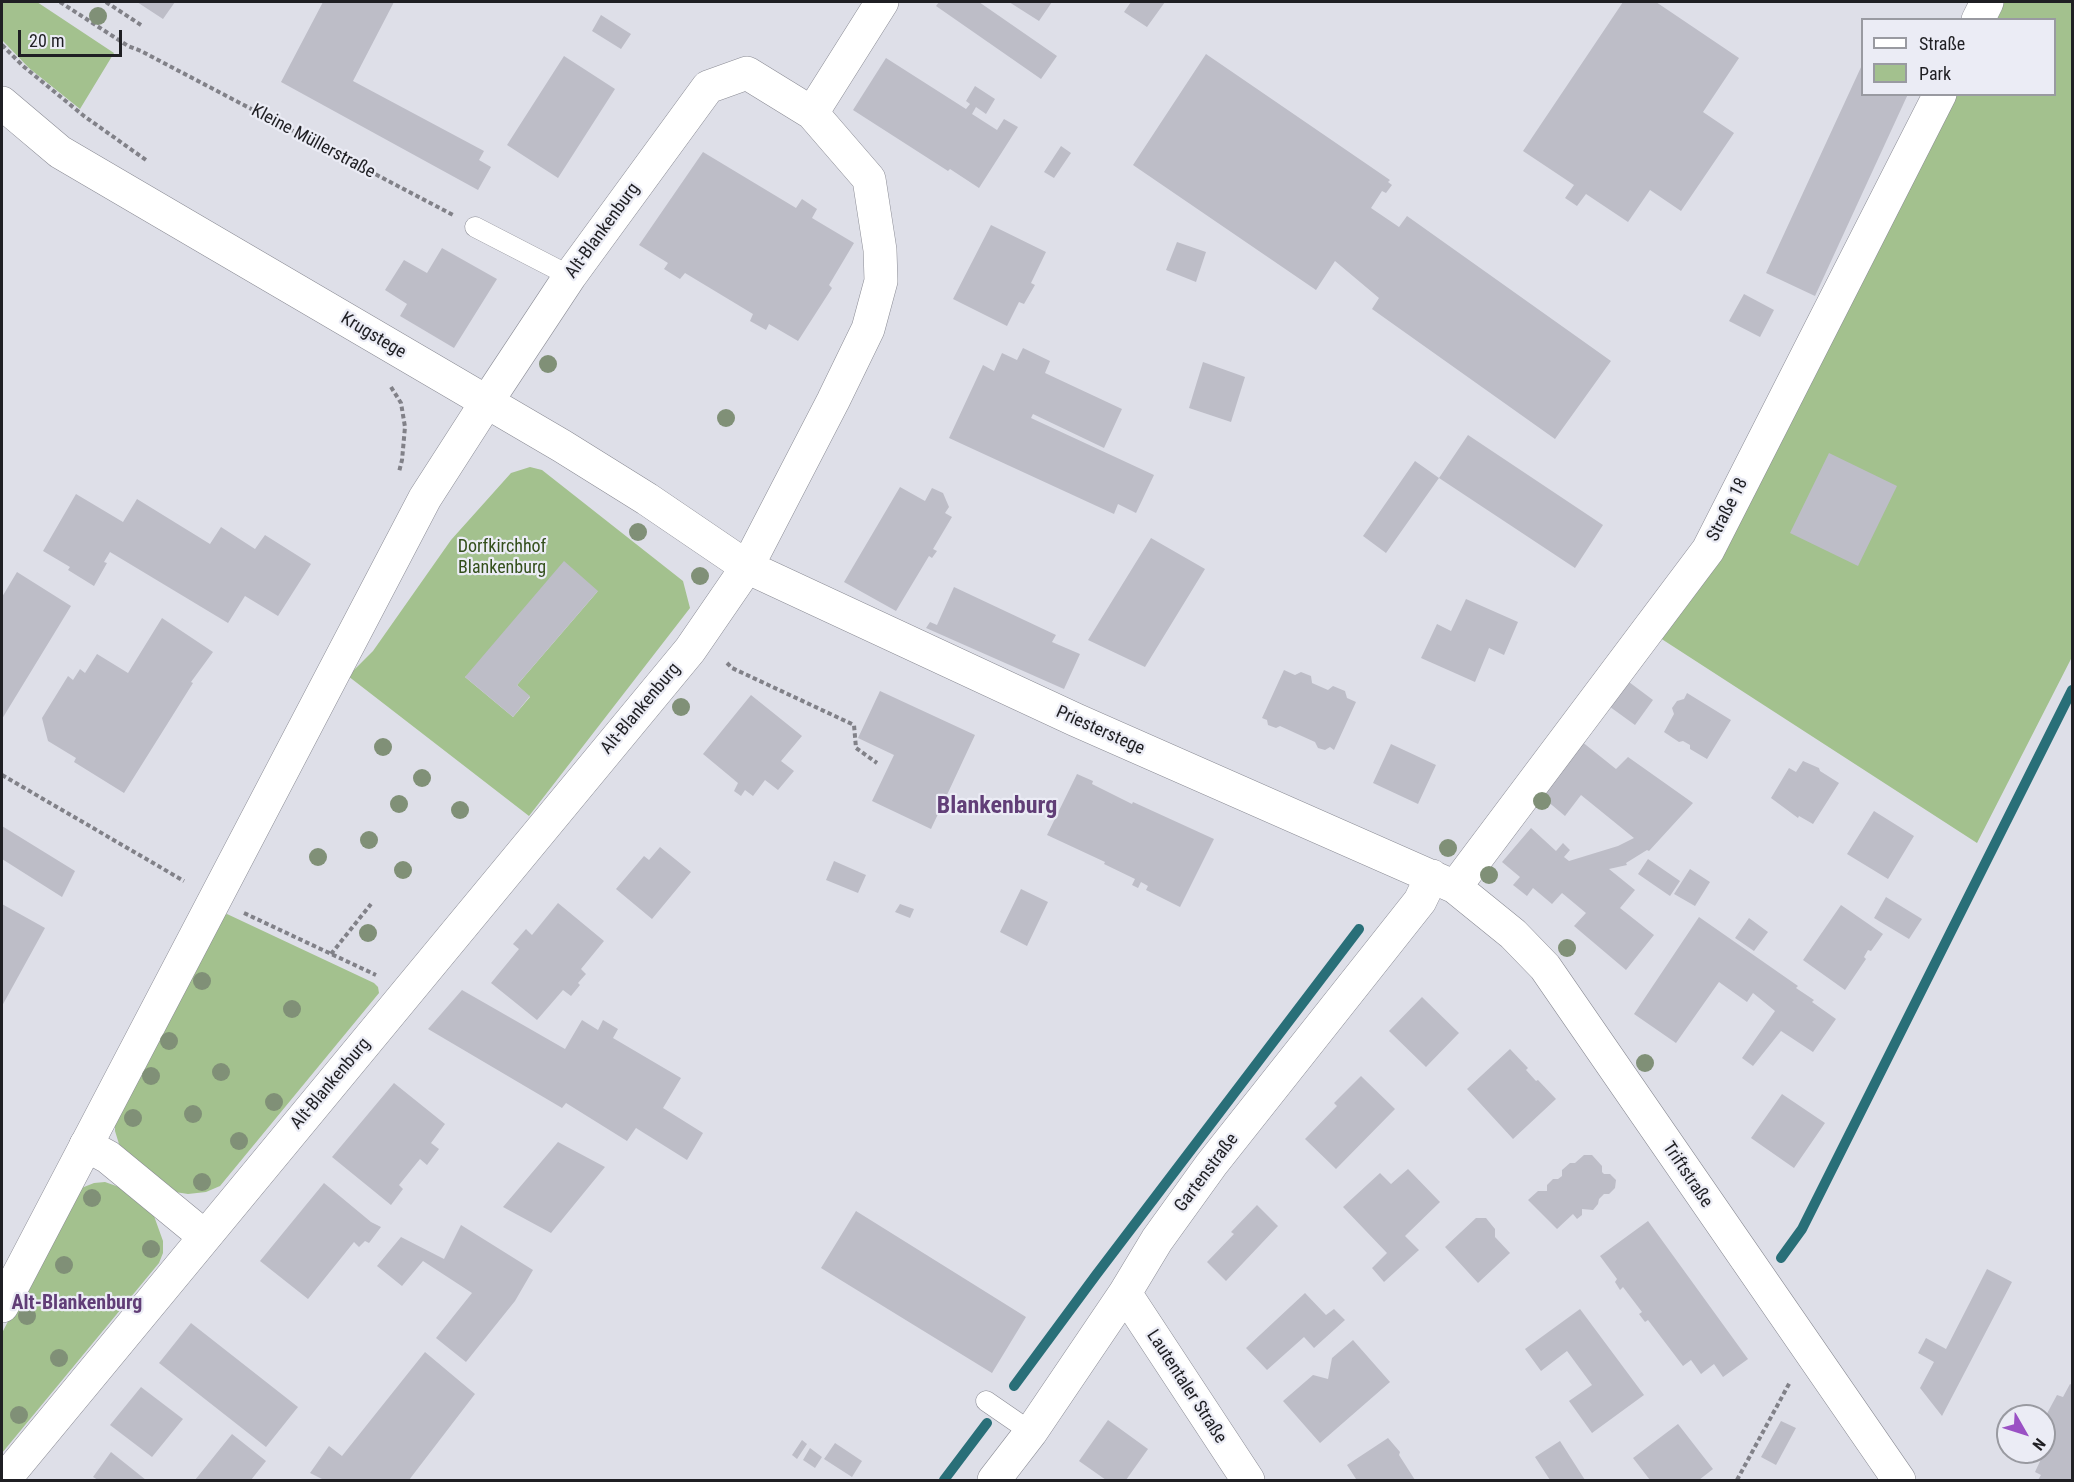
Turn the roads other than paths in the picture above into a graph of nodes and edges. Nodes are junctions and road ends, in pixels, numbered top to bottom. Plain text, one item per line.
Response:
1 (882, 2) edge
2 (1988, 2) edge
3 (1979, 18) edge
4 (1939, 96) edge
5 (2, 103) edge
6 (812, 113) junction
7 (475, 227) road end
8 (570, 276) junction
9 (486, 403) junction
10 (747, 567) junction
11 (1444, 882) junction
12 (86, 1145) junction
13 (204, 1236) junction
14 (1125, 1293) junction
15 (2, 1306) edge
16 (986, 1401) dead end
17 (1031, 1431) junction
18 (4, 1480) edge
19 (994, 1480) edge
20 (1248, 1480) edge
21 (1899, 1480) edge

1 - 6 street
2 - 3 street
4 - 11 street, Straße 18
5 - 9 street, Krugstege
6 - 8 street, Alt-Blankenburg
6 - 10 street, Alt-Blankenburg
7 - 8 lane
8 - 9 street, Alt-Blankenburg
9 - 10 street, Krugstege
9 - 12 street, Alt-Blankenburg
10 - 11 street, Priesterstege
10 - 13 street, Alt-Blankenburg
11 - 14 street, Gartenstraße
11 - 21 street, Triftstraße
12 - 13 street
12 - 15 street, Alt-Blankenburg
13 - 18 street, Alt-Blankenburg
14 - 17 street, Gartenstraße
14 - 20 street, Lautentaler Straße
16 - 17 lane
17 - 19 street, Gartenstraße

